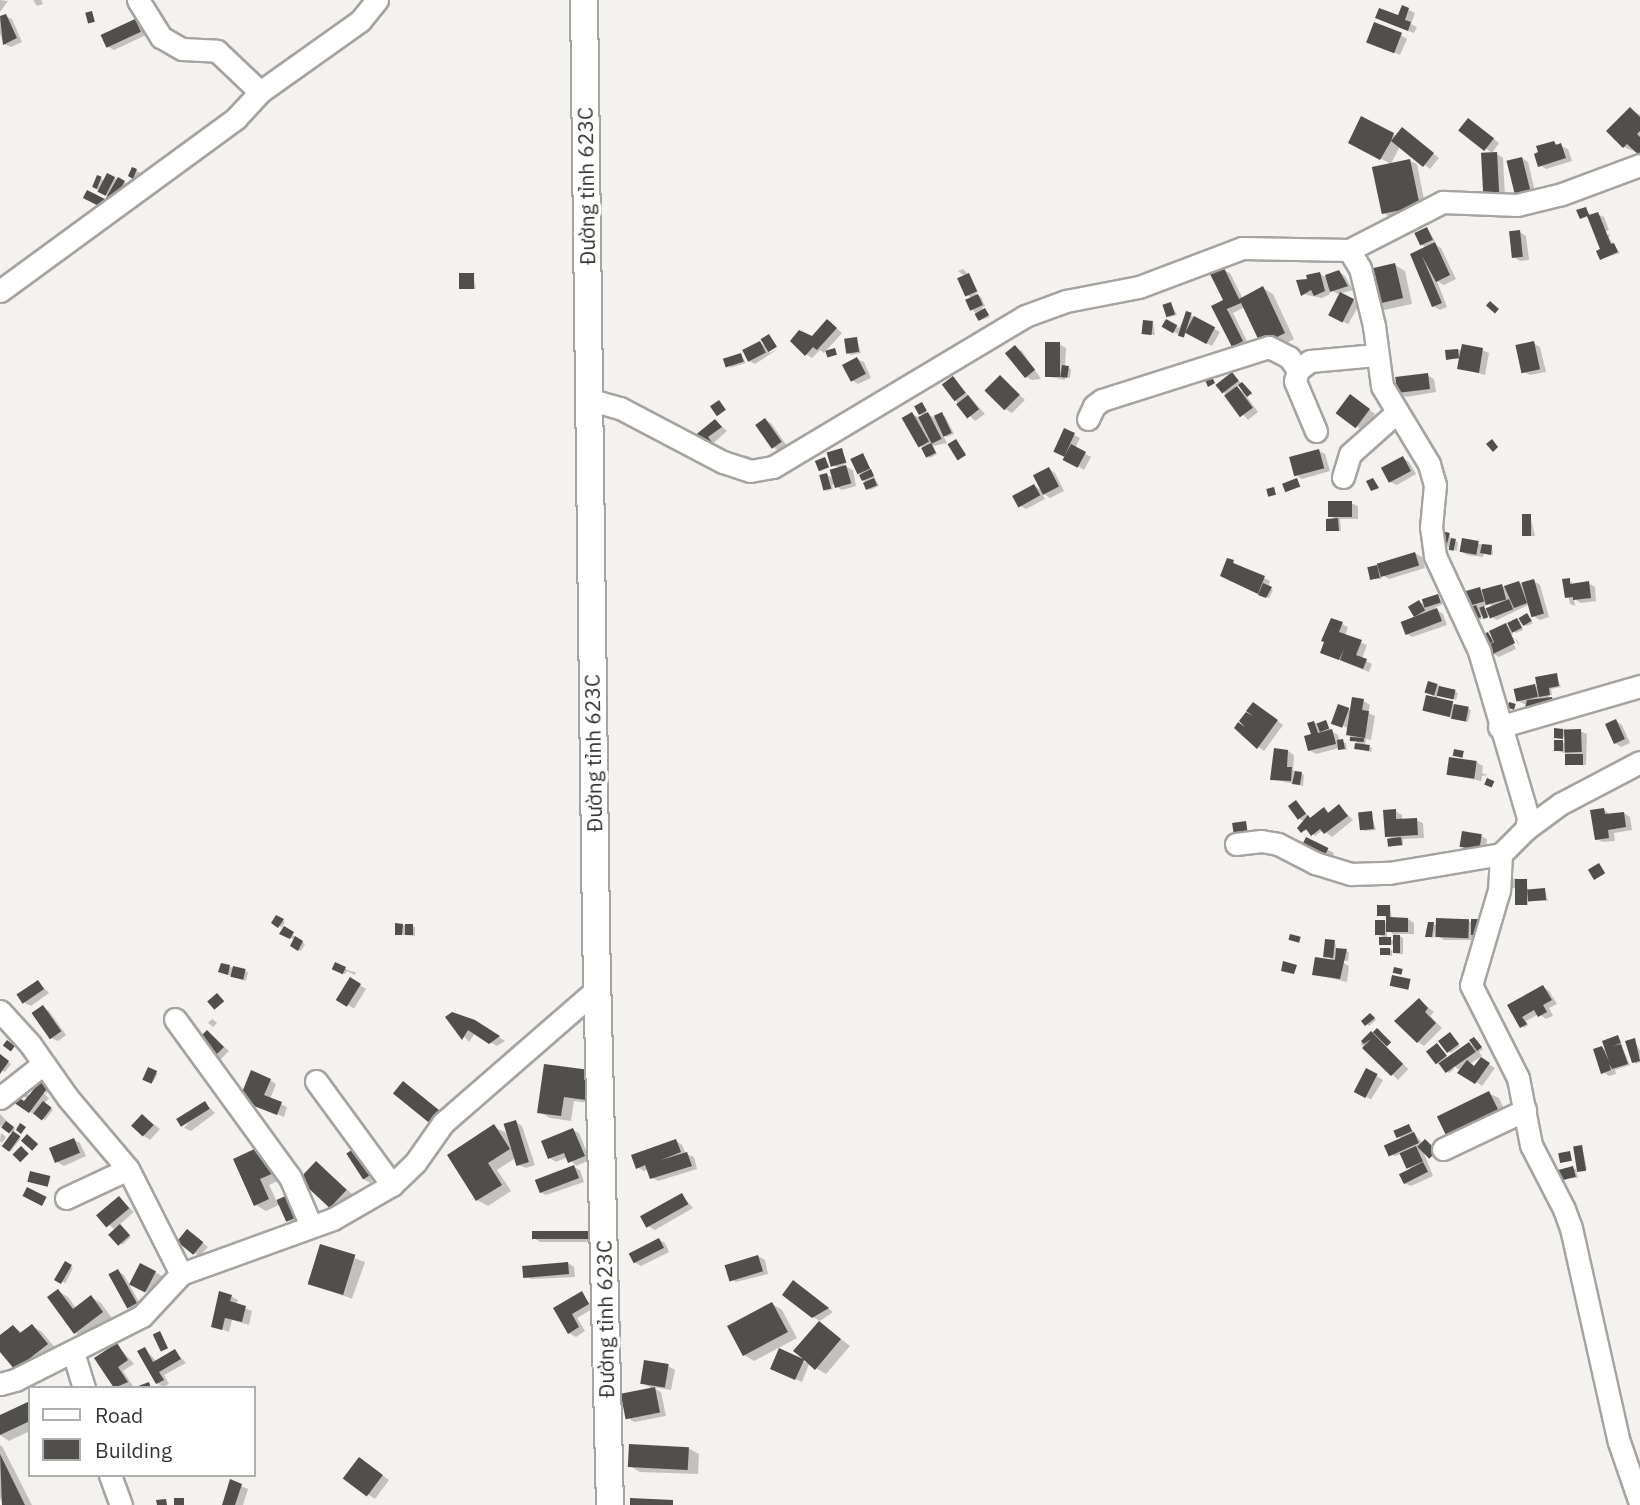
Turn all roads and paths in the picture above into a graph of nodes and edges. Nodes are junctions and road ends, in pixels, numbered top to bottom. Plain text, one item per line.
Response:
1 (138, 0) edge
2 (377, 0) edge
3 (584, 0) edge
4 (260, 92) junction
5 (1640, 164) edge
6 (1349, 250) junction
7 (0, 290) edge
8 (1376, 355) junction
9 (1298, 370) junction
10 (589, 399) junction
11 (1396, 413) junction
12 (1088, 419) dead end
13 (1316, 431) dead end
14 (1343, 477) dead end
15 (1640, 686) edge
16 (1499, 727) junction
17 (1640, 762) edge
18 (1526, 829) junction
19 (1236, 844) dead end
20 (1501, 854) junction
21 (597, 989) junction
22 (0, 1011) edge
23 (176, 1019) dead end
24 (43, 1063) junction
25 (316, 1081) dead end
26 (0, 1098) edge
27 (1525, 1110) junction
28 (1443, 1149) dead end
29 (128, 1169) junction
30 (392, 1185) junction
31 (66, 1198) dead end
32 (311, 1226) junction
33 (181, 1274) junction
34 (73, 1352) junction
35 (0, 1384) edge
36 (83, 1386) edge
37 (111, 1477) edge
38 (1640, 1503) edge
39 (121, 1505) edge
40 (610, 1505) edge

1 - 4 street
2 - 4 street
3 - 10 main road, Đường tỉnh 623C
4 - 7 street
5 - 6 street
6 - 8 street
6 - 10 street
8 - 9 street
8 - 11 street
9 - 12 street
9 - 13 street
10 - 21 main road, Đường tỉnh 623C
11 - 14 street
11 - 16 street
15 - 16 street
16 - 18 street
17 - 18 street
18 - 20 street
19 - 20 street
20 - 27 street
21 - 30 street
21 - 40 main road, Đường tỉnh 623C
22 - 24 street
23 - 32 street
24 - 26 street
24 - 29 street
25 - 30 street
27 - 28 street
27 - 38 street
29 - 31 street
29 - 33 street
30 - 32 street
32 - 33 street
33 - 34 street
34 - 35 street
34 - 36 street
37 - 39 street

